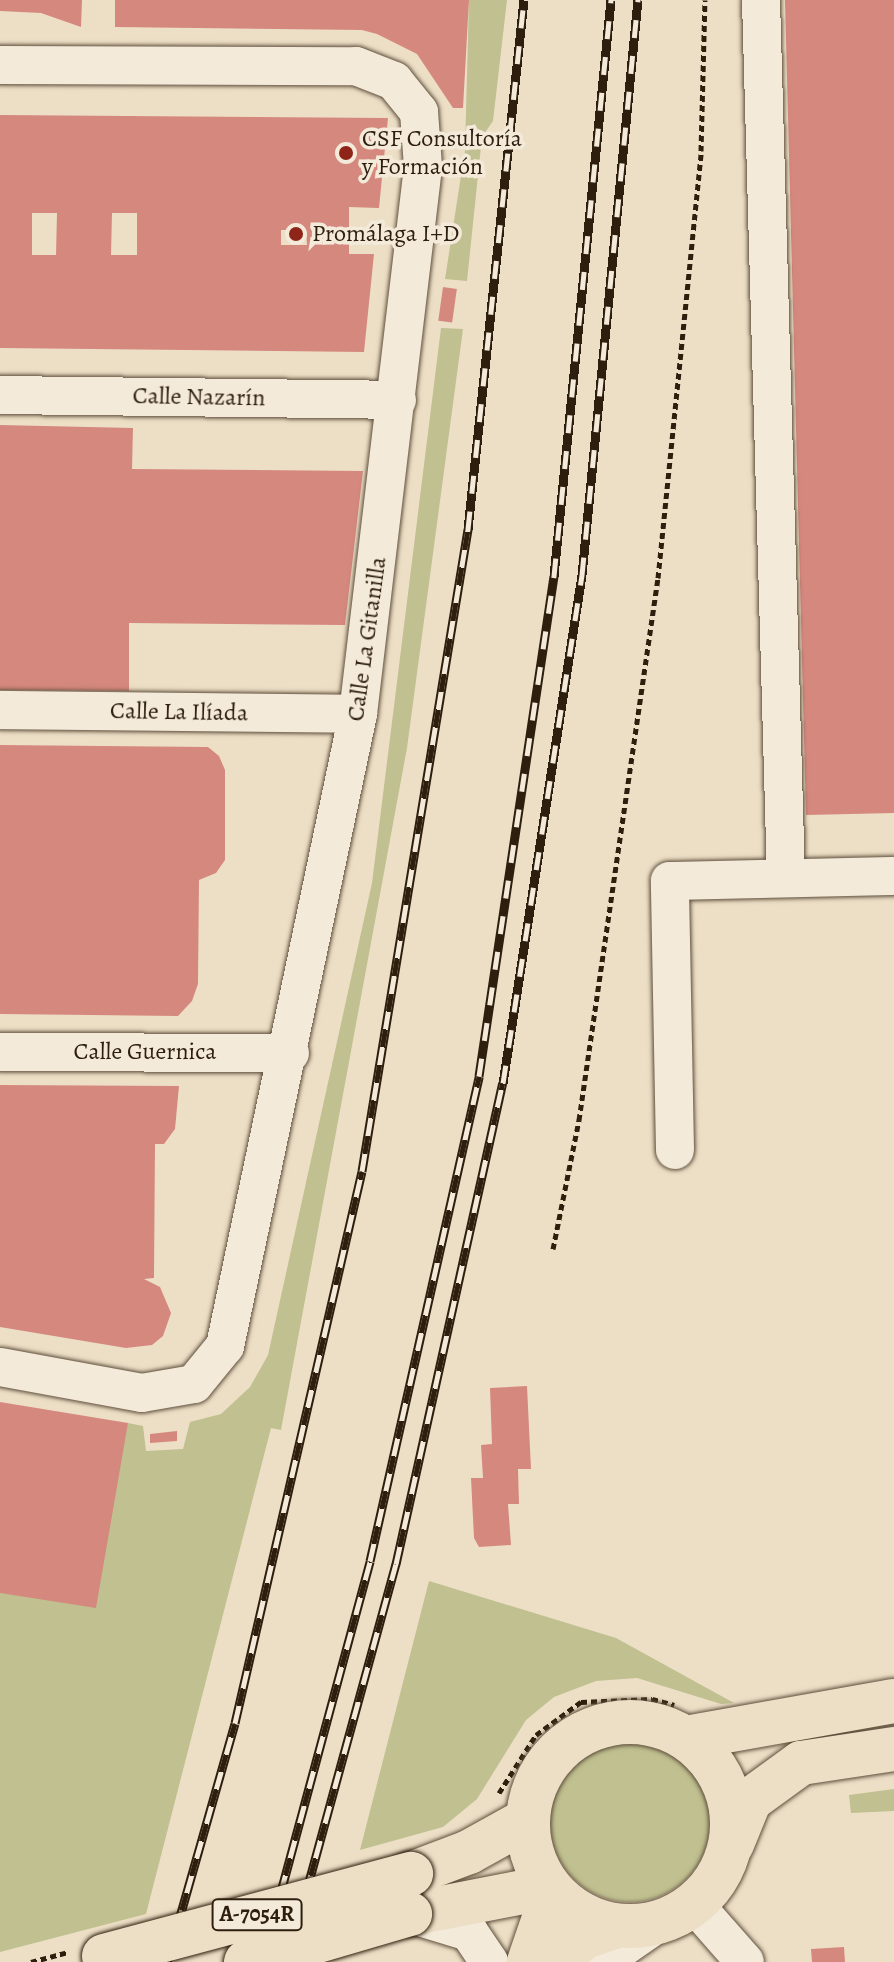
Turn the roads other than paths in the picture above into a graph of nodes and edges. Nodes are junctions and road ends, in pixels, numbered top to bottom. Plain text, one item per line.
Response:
1 (761, 0) edge
2 (0, 65) edge
3 (0, 395) edge
4 (397, 400) junction
5 (0, 710) edge
6 (358, 714) junction
7 (894, 876) edge
8 (786, 878) junction
9 (0, 1052) edge
10 (290, 1053) junction
11 (675, 1150) dead end
12 (0, 1367) edge
13 (894, 1701) edge
14 (684, 1722) junction
15 (894, 1749) edge
16 (511, 1810) junction
17 (727, 1857) junction
18 (551, 1889) junction
19 (410, 1894) junction
20 (643, 1928) edge
21 (94, 1959) edge
22 (246, 1962) edge
23 (489, 1962) edge
24 (529, 1962) edge
25 (553, 1962) edge
26 (745, 1962) edge

1 - 8 street
2 - 4 street, Calle La Gitanilla
3 - 4 street, Calle Nazarín
4 - 6 street, Calle La Gitanilla
5 - 6 street, Calle La Ilíada
6 - 10 street, Calle La Gitanilla
7 - 8 street
8 - 11 street
9 - 10 street, Calle Guernica
10 - 12 street, Calle La Gitanilla
13 - 14 main road
14 - 16 main road
14 - 17 main road
15 - 17 main road
16 - 18 main road
16 - 19 main road, A-7054R
17 - 20 main road
18 - 19 main road, A-7054R
18 - 20 main road
18 - 24 main road
19 - 21 main road, A-7054R, bridge
19 - 22 main road, A-7054R, bridge
19 - 23 street
20 - 25 main road
20 - 26 street

